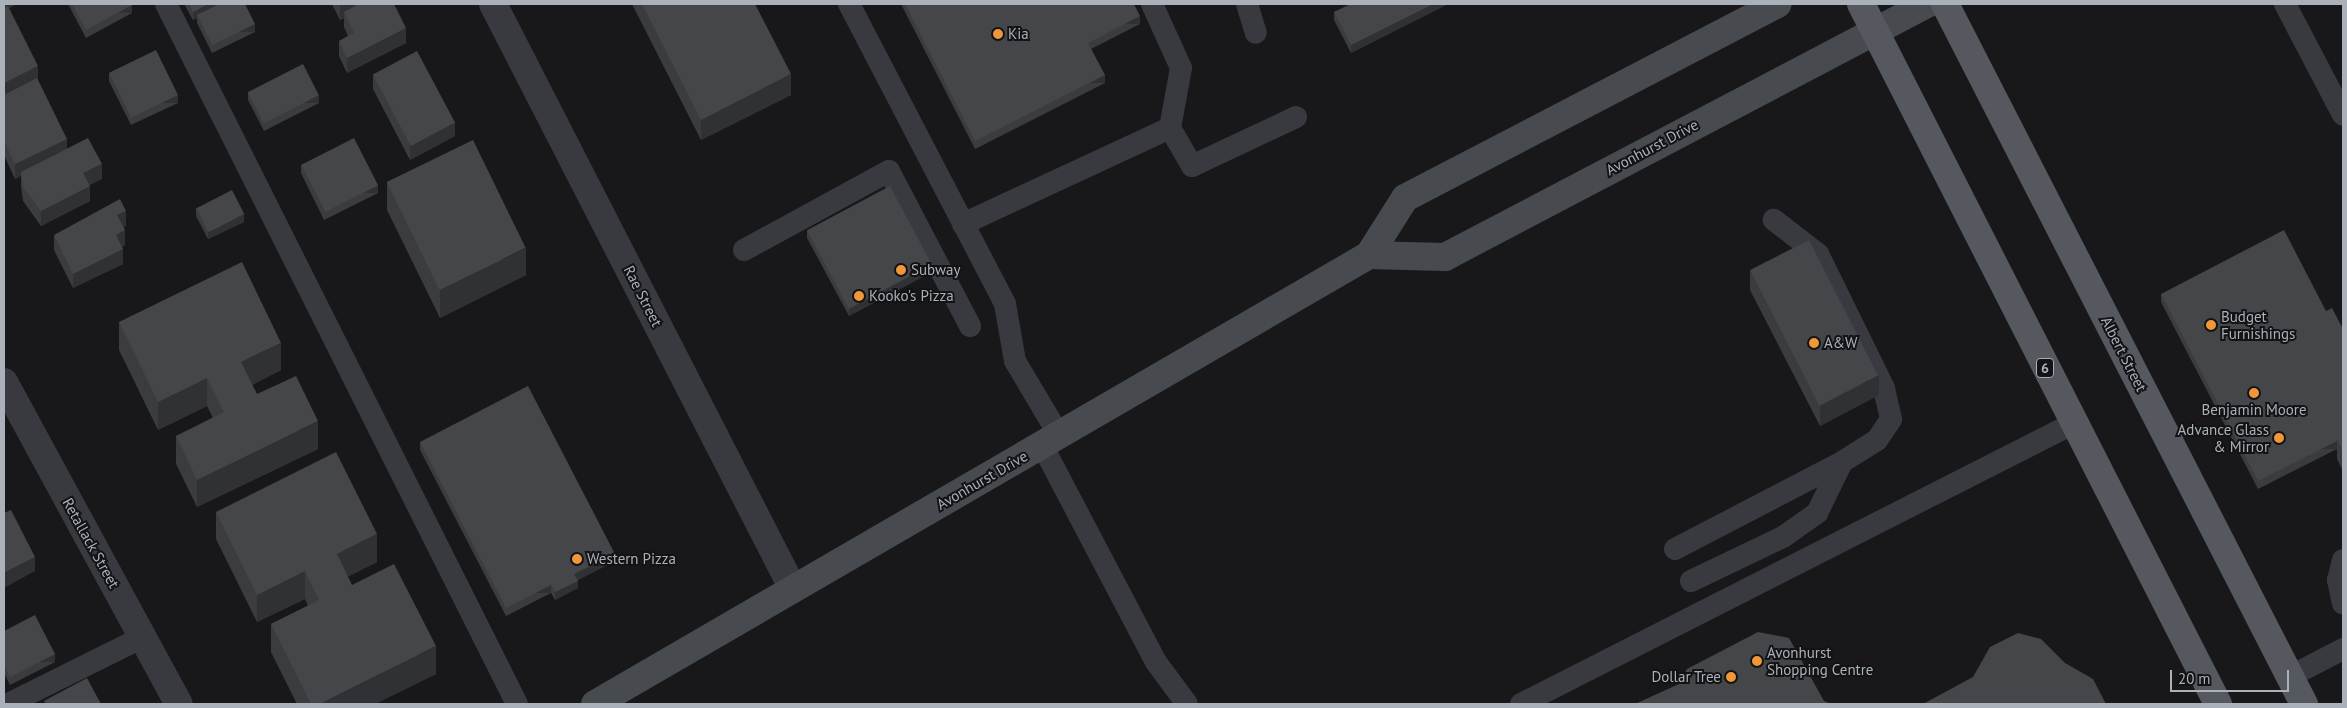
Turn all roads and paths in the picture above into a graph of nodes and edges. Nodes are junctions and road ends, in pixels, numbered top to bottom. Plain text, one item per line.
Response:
1 (166, 4) edge
2 (494, 4) edge
3 (849, 4) edge
4 (1152, 4) edge
5 (1247, 4) edge
6 (1778, 4) edge
7 (1861, 4) edge
8 (1926, 4) edge
9 (1945, 4) edge
10 (2285, 4) edge
11 (1875, 30) junction
12 (1256, 33) dead end
13 (2343, 115) edge
14 (1296, 117) dead end
15 (1170, 128) junction
16 (1774, 220) dead end
17 (963, 224) junction
18 (744, 250) dead end
19 (1369, 255) junction
20 (970, 326) dead end
21 (7, 396) edge
22 (2074, 424) junction
23 (1051, 440) junction
24 (1842, 462) junction
25 (1675, 548) dead end
26 (2343, 560) edge
27 (1691, 580) dead end
28 (793, 589) junction
29 (2343, 603) edge
30 (143, 638) junction
31 (2343, 649) edge
32 (2290, 677) junction
33 (8, 704) edge
34 (179, 704) edge
35 (517, 704) edge
36 (595, 704) edge
37 (1187, 704) edge
38 (1521, 704) edge
39 (2218, 704) edge
40 (2304, 704) edge

1 - 35 lane
2 - 28 street, Rae Street
3 - 17 lane
4 - 15 lane
5 - 12 lane
6 - 19 street, Avonhurst Drive
7 - 11 main road, 6
8 - 11 street, Avonhurst Drive
9 - 32 main road, Albert Street
10 - 13 lane
11 - 19 street, Avonhurst Drive
11 - 22 main road, 6
14 - 15 lane
15 - 17 lane
16 - 24 lane
17 - 23 lane
18 - 20 lane
19 - 23 street, Avonhurst Drive
21 - 30 street, Retallack Street
22 - 38 lane
22 - 39 main road, 6
23 - 28 street, Avonhurst Drive
23 - 37 lane
24 - 25 lane
24 - 27 lane
26 - 29 lane
28 - 36 street, Avonhurst Drive
30 - 33 lane
30 - 34 street, Retallack Street
31 - 32 lane
32 - 40 main road, Albert Street

